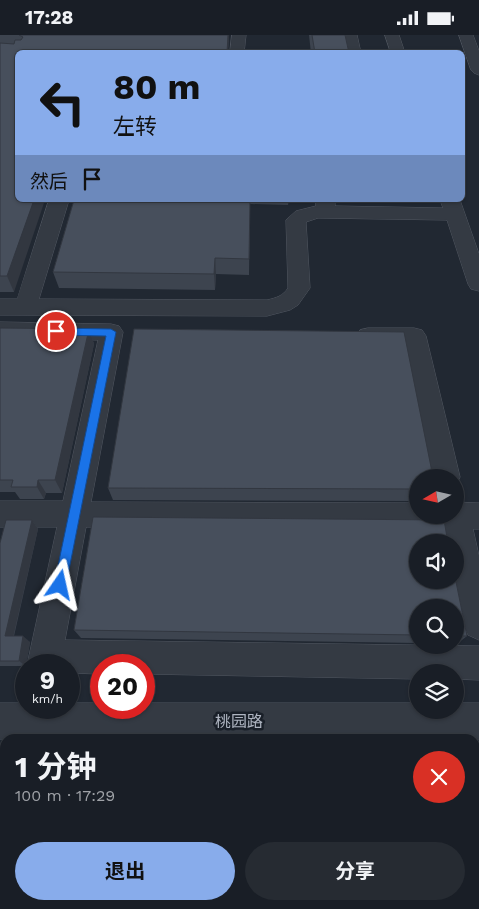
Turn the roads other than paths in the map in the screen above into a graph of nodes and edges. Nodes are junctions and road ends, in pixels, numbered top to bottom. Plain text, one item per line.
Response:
1 (239, 35) edge
2 (350, 35) edge
3 (392, 35) edge
4 (466, 35) edge
5 (237, 50) edge
6 (353, 50) edge
7 (397, 50) edge
8 (479, 70) edge
9 (58, 202) edge
10 (325, 206) edge
11 (452, 207) edge
12 (475, 261) edge
13 (479, 284) edge
14 (0, 307) edge
15 (26, 307) junction
16 (0, 331) edge
17 (346, 335) edge
18 (444, 469) edge
19 (0, 514) edge
20 (74, 514) junction
21 (409, 516) edge
22 (464, 523) edge
23 (479, 625) edge
24 (46, 654) edge
25 (80, 660) edge
26 (479, 663) edge
27 (80, 717) edge
28 (479, 721) edge

1 - 5 street
2 - 6 street
3 - 7 street
4 - 8 street
9 - 15 street
10 - 11 street
10 - 15 street
11 - 12 street
12 - 13 street
14 - 15 street
16 - 20 street
17 - 18 street
19 - 20 street
20 - 21 street
20 - 24 street
22 - 23 street
25 - 26 street
27 - 28 street, 桃园路

